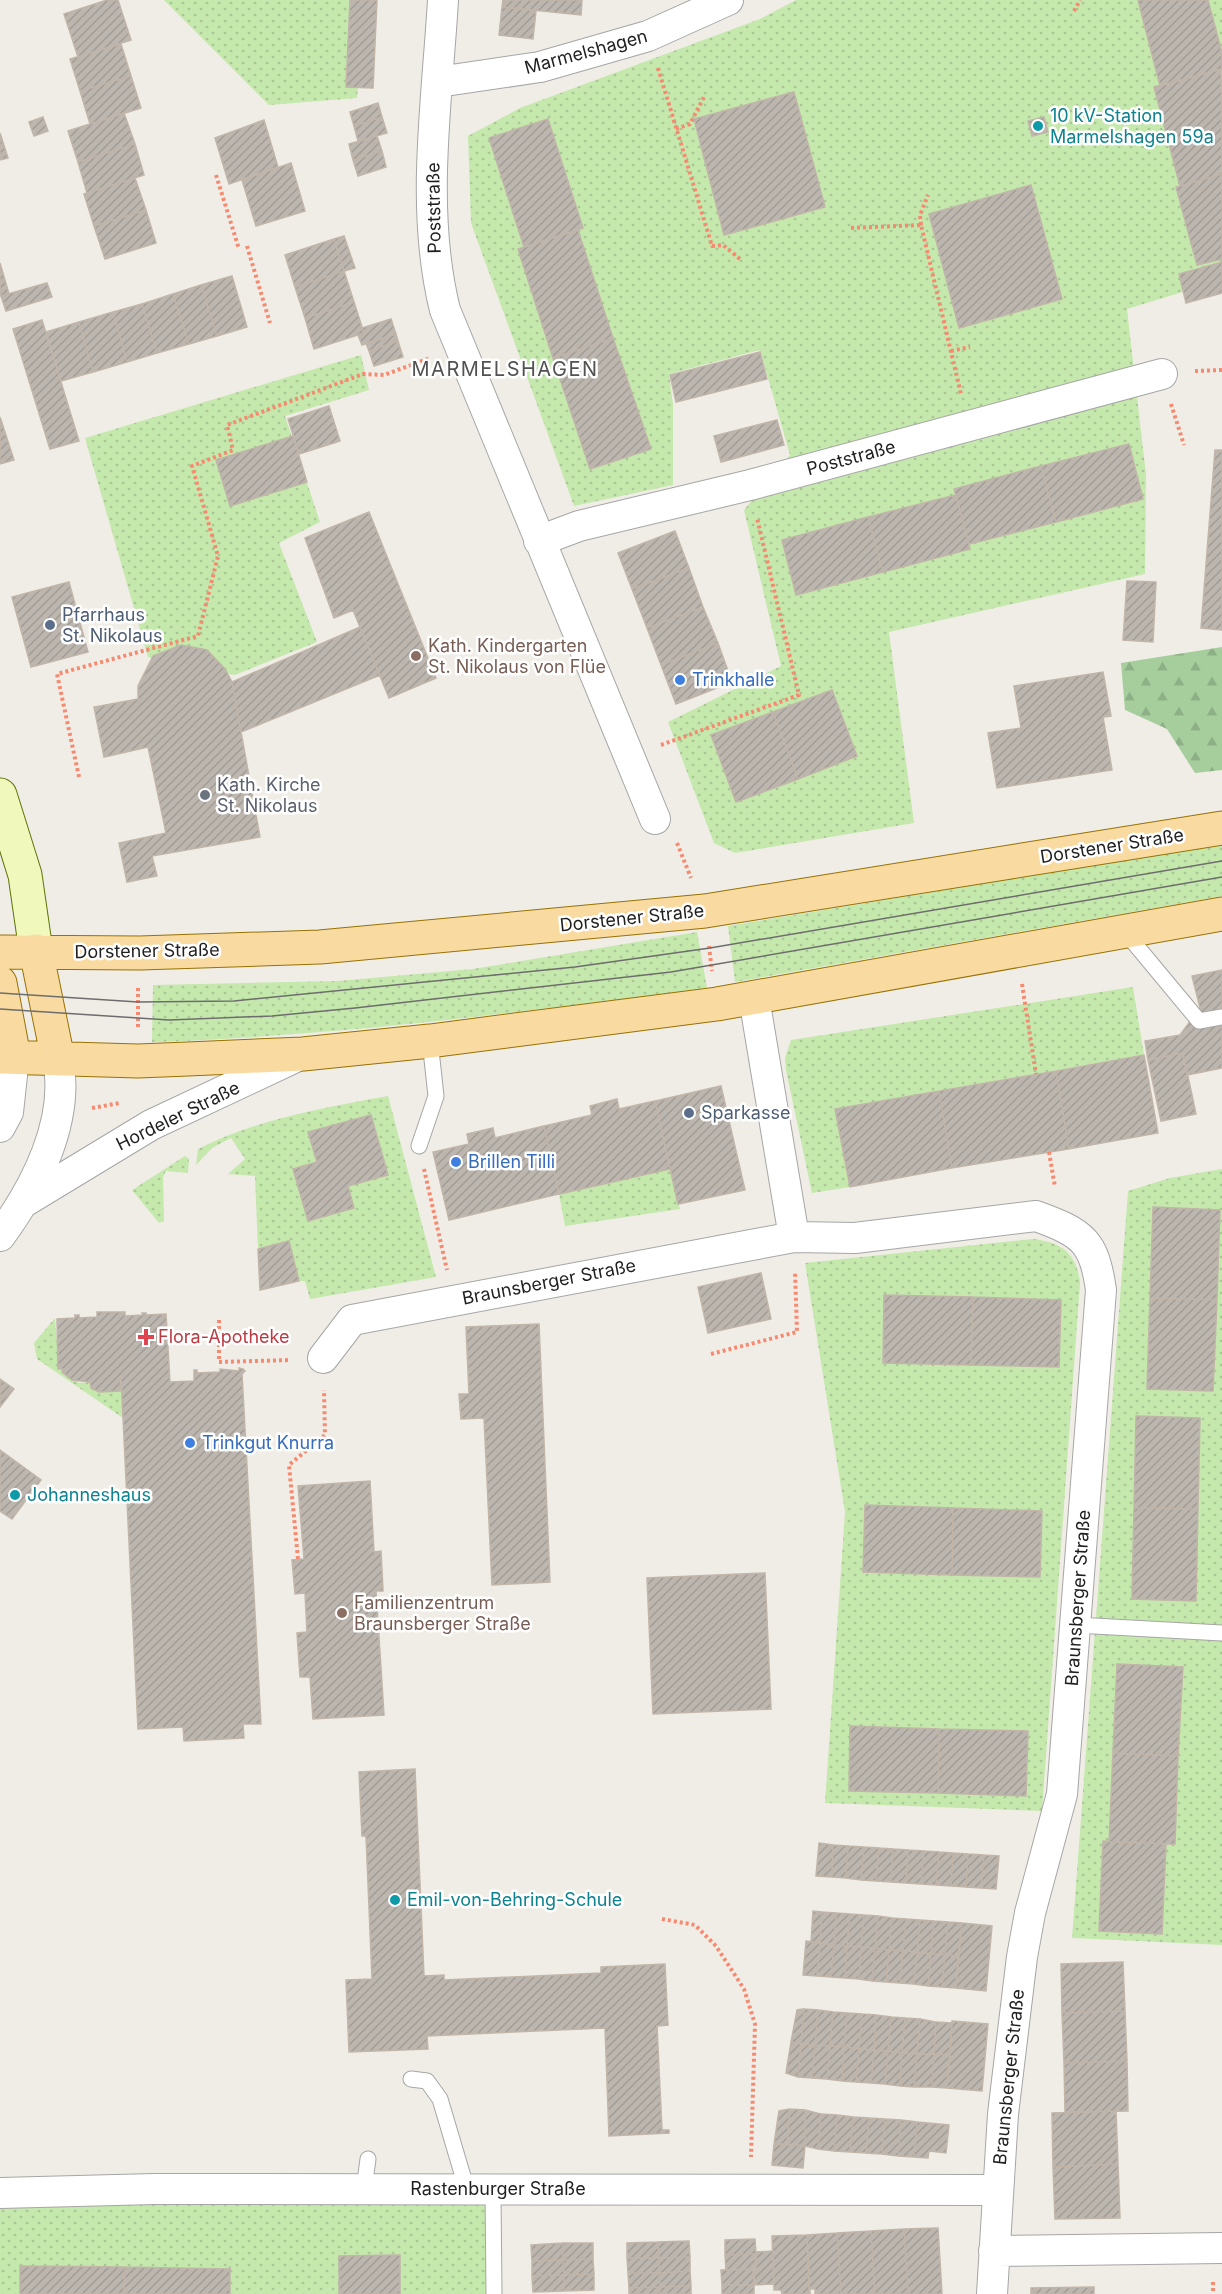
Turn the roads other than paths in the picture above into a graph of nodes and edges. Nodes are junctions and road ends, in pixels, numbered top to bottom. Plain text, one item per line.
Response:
1 (443, 0) edge
2 (728, 0) edge
3 (438, 82) junction
4 (1162, 374) road end
5 (539, 541) junction
6 (0, 795) edge
7 (655, 819) road end
8 (1222, 828) edge
9 (1222, 914) edge
10 (1125, 932) junction
11 (0, 951) edge
12 (36, 951) junction
13 (0, 983) edge
14 (754, 998) junction
15 (1222, 1017) edge
16 (430, 1041) junction
17 (303, 1054) junction
18 (7, 1057) edge
19 (58, 1059) junction
20 (0, 1127) edge
21 (419, 1146) road end
22 (24, 1202) junction
23 (0, 1236) edge
24 (794, 1237) junction
25 (323, 1358) road end
26 (1076, 1625) junction
27 (1222, 1633) edge
28 (411, 2079) dead end
29 (368, 2159) dead end
30 (364, 2189) junction
31 (997, 2190) junction
32 (480, 2191) junction
33 (0, 2193) edge
34 (1222, 2248) edge
35 (994, 2251) junction
36 (496, 2294) edge
37 (992, 2294) edge

1 - 3 street, Poststraße
2 - 3 street, Marmelshagen
3 - 5 street, Poststraße
4 - 5 street, Poststraße
5 - 7 street, Poststraße
6 - 12 street
8 - 12 main road, Dorstener Straße
9 - 10 main road
10 - 14 main road
10 - 15 lane
11 - 12 main road, Dorstener Straße
12 - 19 main road
13 - 18 main road
14 - 16 main road
14 - 24 street
16 - 17 main road
16 - 21 lane
17 - 19 main road
17 - 22 street, Hordeler Straße
18 - 19 main road
18 - 20 street
19 - 22 street, Hordeler Straße
22 - 23 street, Hordeler Straße
24 - 25 street, Braunsberger Straße
24 - 26 street, Braunsberger Straße
26 - 27 lane
26 - 31 street, Braunsberger Straße
28 - 32 lane
29 - 30 lane
30 - 32 street, Rastenburger Straße
30 - 33 street, Rastenburger Straße
31 - 32 street, Rastenburger Straße
31 - 35 street, Braunsberger Straße
32 - 36 lane
34 - 35 street
35 - 37 street, Braunsberger Straße

